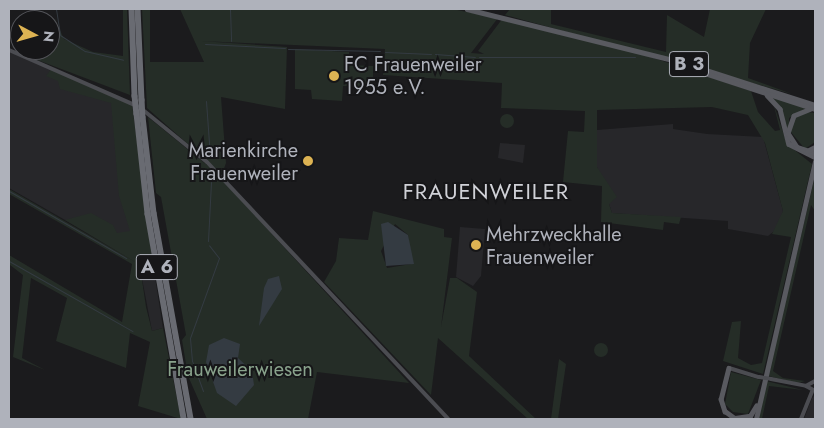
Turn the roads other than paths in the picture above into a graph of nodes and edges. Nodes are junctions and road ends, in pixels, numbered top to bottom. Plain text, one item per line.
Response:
1 (132, 9) edge
2 (138, 9) edge
3 (467, 9) edge
4 (598, 40) junction
5 (9, 50) edge
6 (757, 89) junction
7 (815, 105) edge
8 (815, 109) edge
9 (815, 147) edge
10 (806, 151) junction
11 (815, 153) edge
12 (815, 157) edge
13 (815, 162) edge
14 (729, 368) joint
15 (815, 382) edge
16 (806, 386) junction
17 (762, 387) junction
18 (812, 391) edge
19 (756, 406) junction
20 (184, 419) edge
21 (190, 419) edge
22 (448, 419) edge
23 (735, 419) edge
24 (754, 419) edge
25 (802, 419) edge

1 - 20 highway, A 6, bridge
2 - 21 highway, A 6, bridge
3 - 4 main road, B 3
4 - 6 main road, B 3
4 - 7 main road, B 3
5 - 22 main road
6 - 8 main road, B 3
6 - 12 main road
8 - 10 main road
9 - 10 main road
10 - 11 main road
13 - 17 main road
14 - 16 main road, bridge
14 - 23 main road
15 - 16 main road
16 - 18 main road
17 - 19 main road
17 - 24 main road
18 - 25 main road
19 - 23 main road
19 - 24 main road

